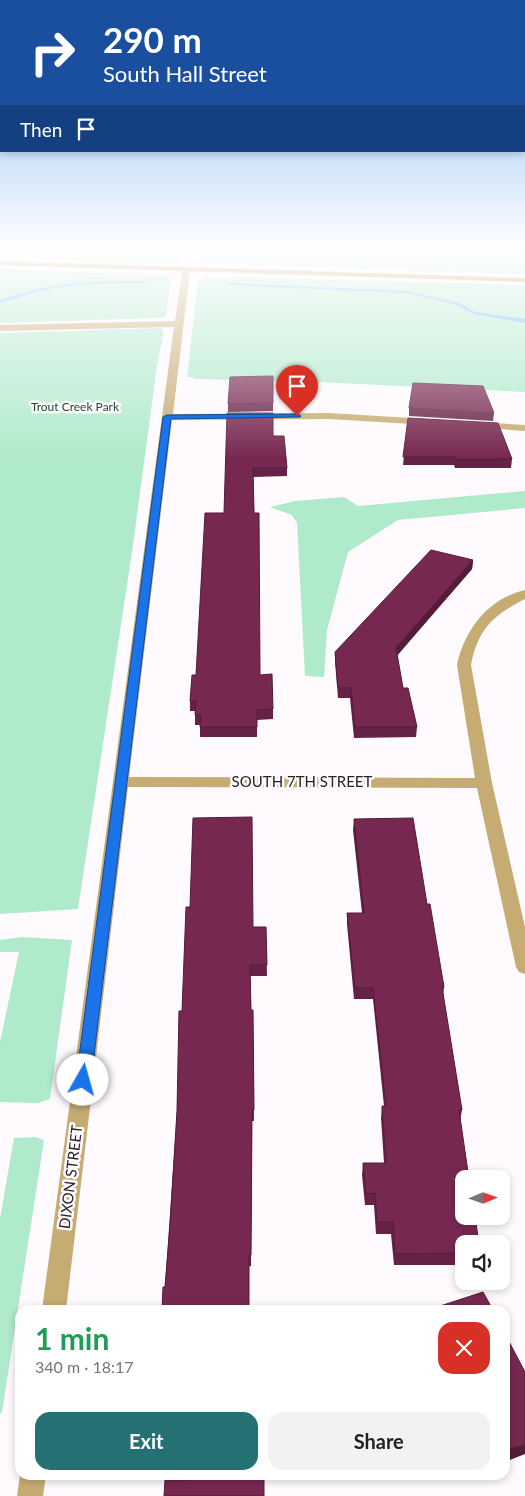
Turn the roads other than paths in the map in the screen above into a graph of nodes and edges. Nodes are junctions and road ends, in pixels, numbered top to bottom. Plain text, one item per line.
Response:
1 (180, 318) edge
2 (179, 324) junction
3 (0, 328) edge
4 (167, 417) junction
5 (438, 423) edge
6 (467, 425) edge
7 (525, 428) edge
8 (525, 594) edge
9 (121, 782) junction
10 (484, 783) junction
11 (525, 967) edge
12 (55, 1305) edge
13 (32, 1480) edge
14 (30, 1496) edge

1 - 2 street, DIXON STREET
2 - 3 street
2 - 4 street, DIXON STREET
4 - 5 street
4 - 9 street, DIXON STREET
6 - 7 street
8 - 10 street
9 - 10 street, SOUTH 7TH STREET
9 - 12 street, DIXON STREET
10 - 11 street
13 - 14 street

